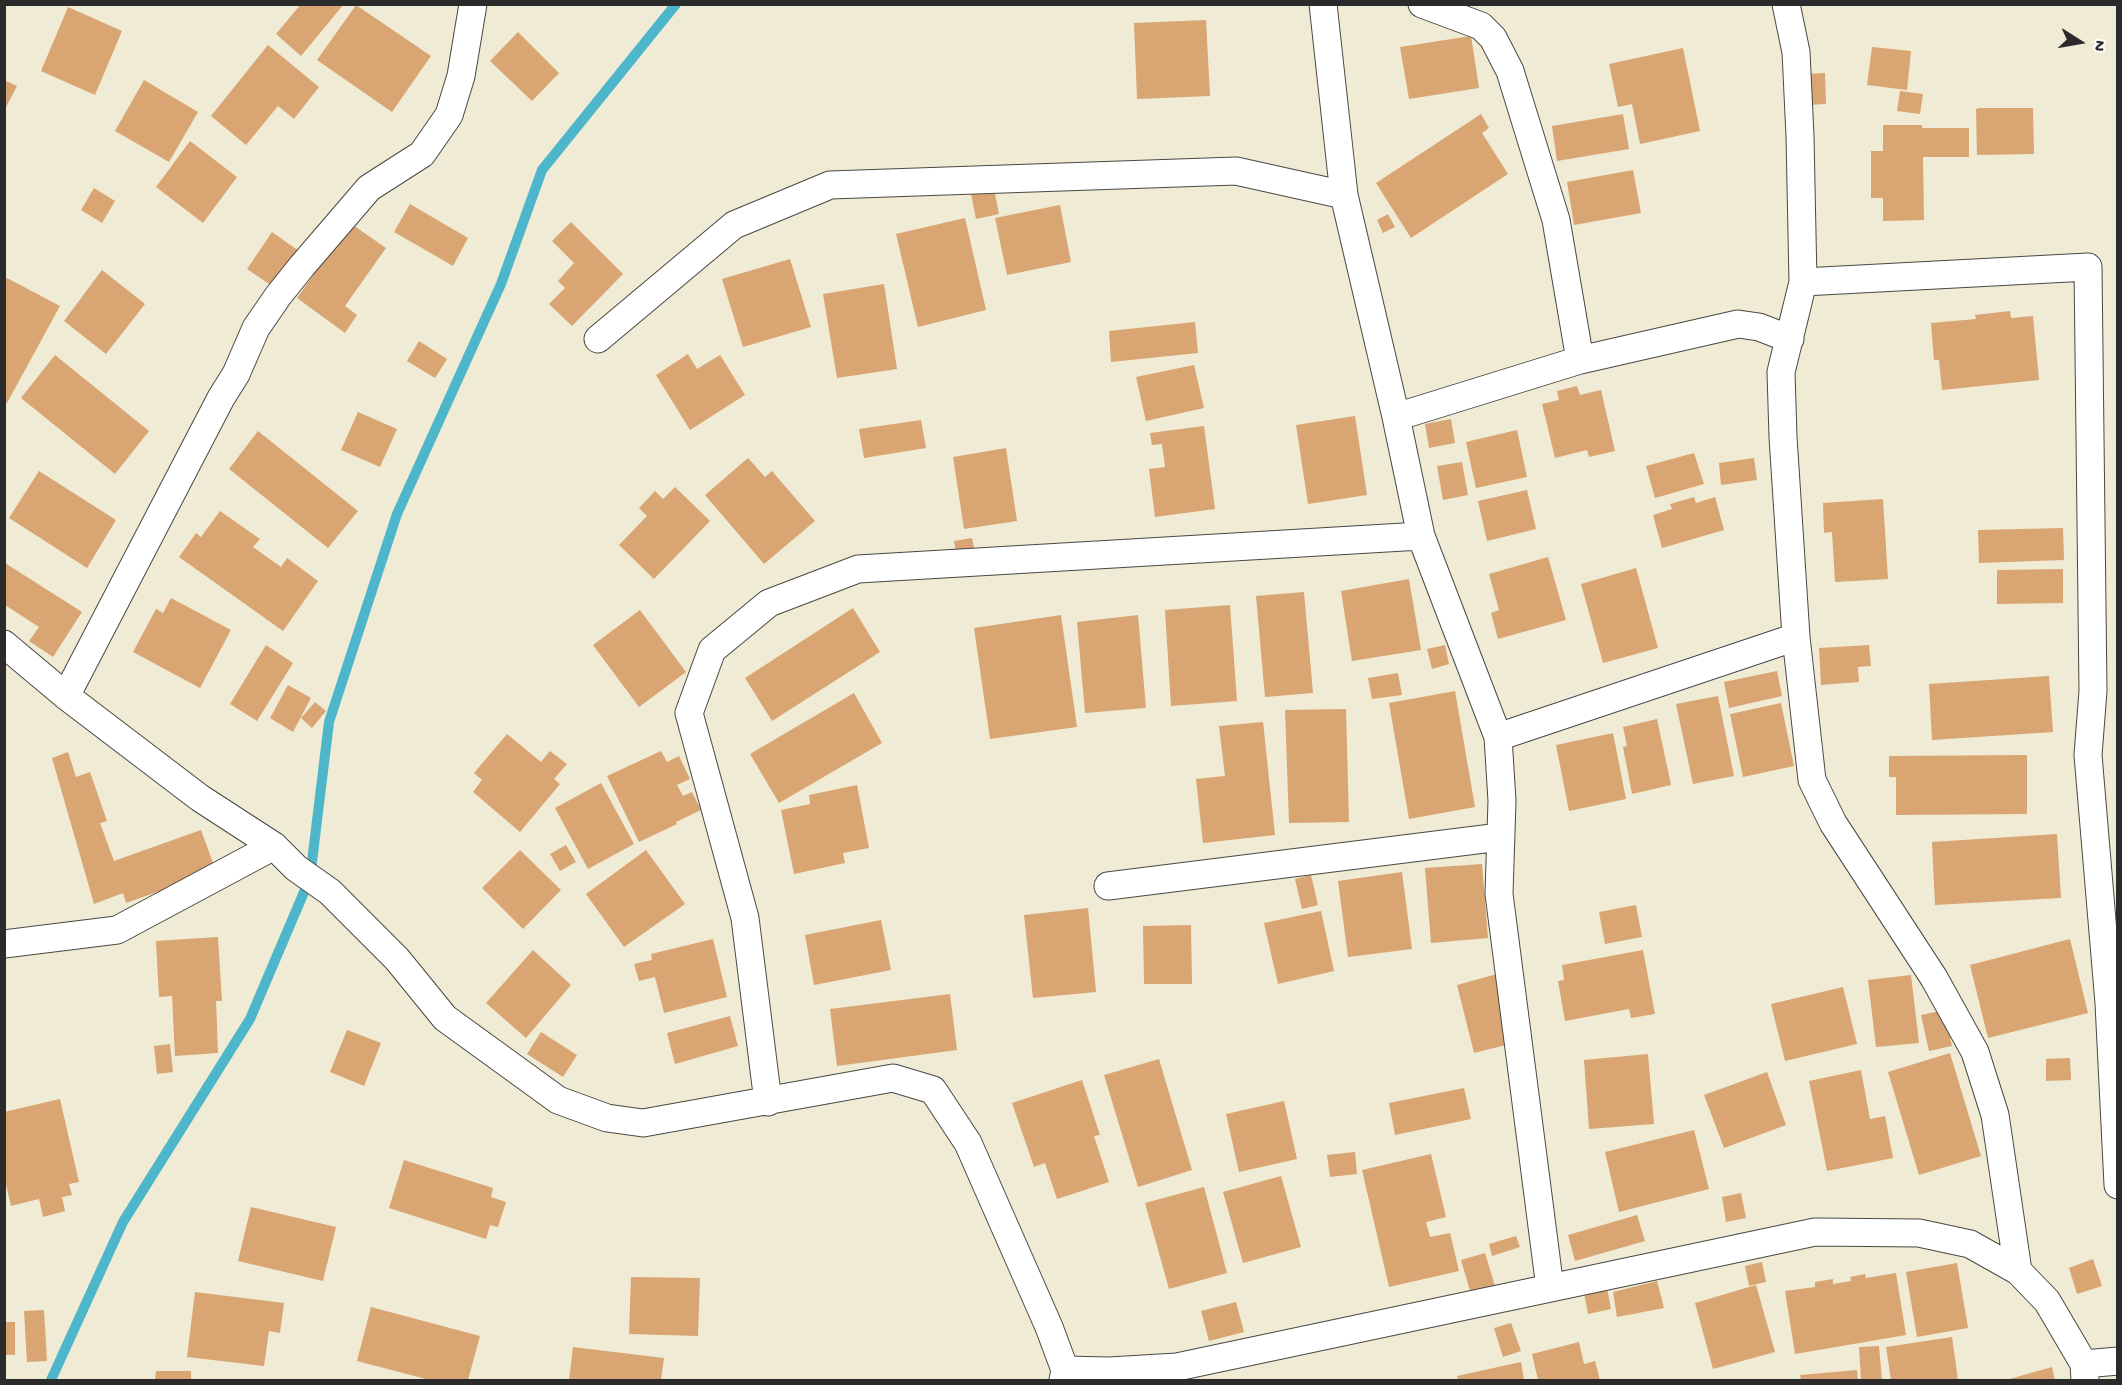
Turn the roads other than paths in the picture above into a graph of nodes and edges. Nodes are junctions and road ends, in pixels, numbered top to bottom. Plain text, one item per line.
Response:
1 (473, 4) edge
2 (1323, 4) edge
3 (1422, 4) edge
4 (1786, 4) edge
5 (1344, 195) junction
6 (1803, 282) junction
7 (598, 339) dead end
8 (1790, 339) junction
9 (1580, 360) junction
10 (1396, 417) junction
11 (1421, 536) junction
12 (1796, 637) junction
13 (4, 644) edge
14 (66, 696) junction
15 (1498, 737) junction
16 (1500, 837) junction
17 (274, 846) junction
18 (1108, 886) dead end
19 (4, 944) edge
20 (2113, 1003) edge
21 (768, 1101) junction
22 (2118, 1185) edge
23 (2018, 1271) junction
24 (1550, 1288) junction
25 (2118, 1361) edge
26 (2084, 1372) edge
27 (1064, 1375) edge

1 - 14 street
2 - 5 street
3 - 9 street
4 - 6 street
5 - 7 street
5 - 10 street
6 - 8 street
6 - 20 street
8 - 9 street
8 - 12 street
9 - 10 street
10 - 11 street
11 - 15 street
11 - 21 street
12 - 15 street
12 - 23 street
13 - 14 street
14 - 17 street
15 - 16 street
16 - 18 street
16 - 24 street
17 - 19 street
17 - 21 street
20 - 22 street
21 - 27 street
23 - 24 street
23 - 26 street
24 - 27 street
25 - 26 street

